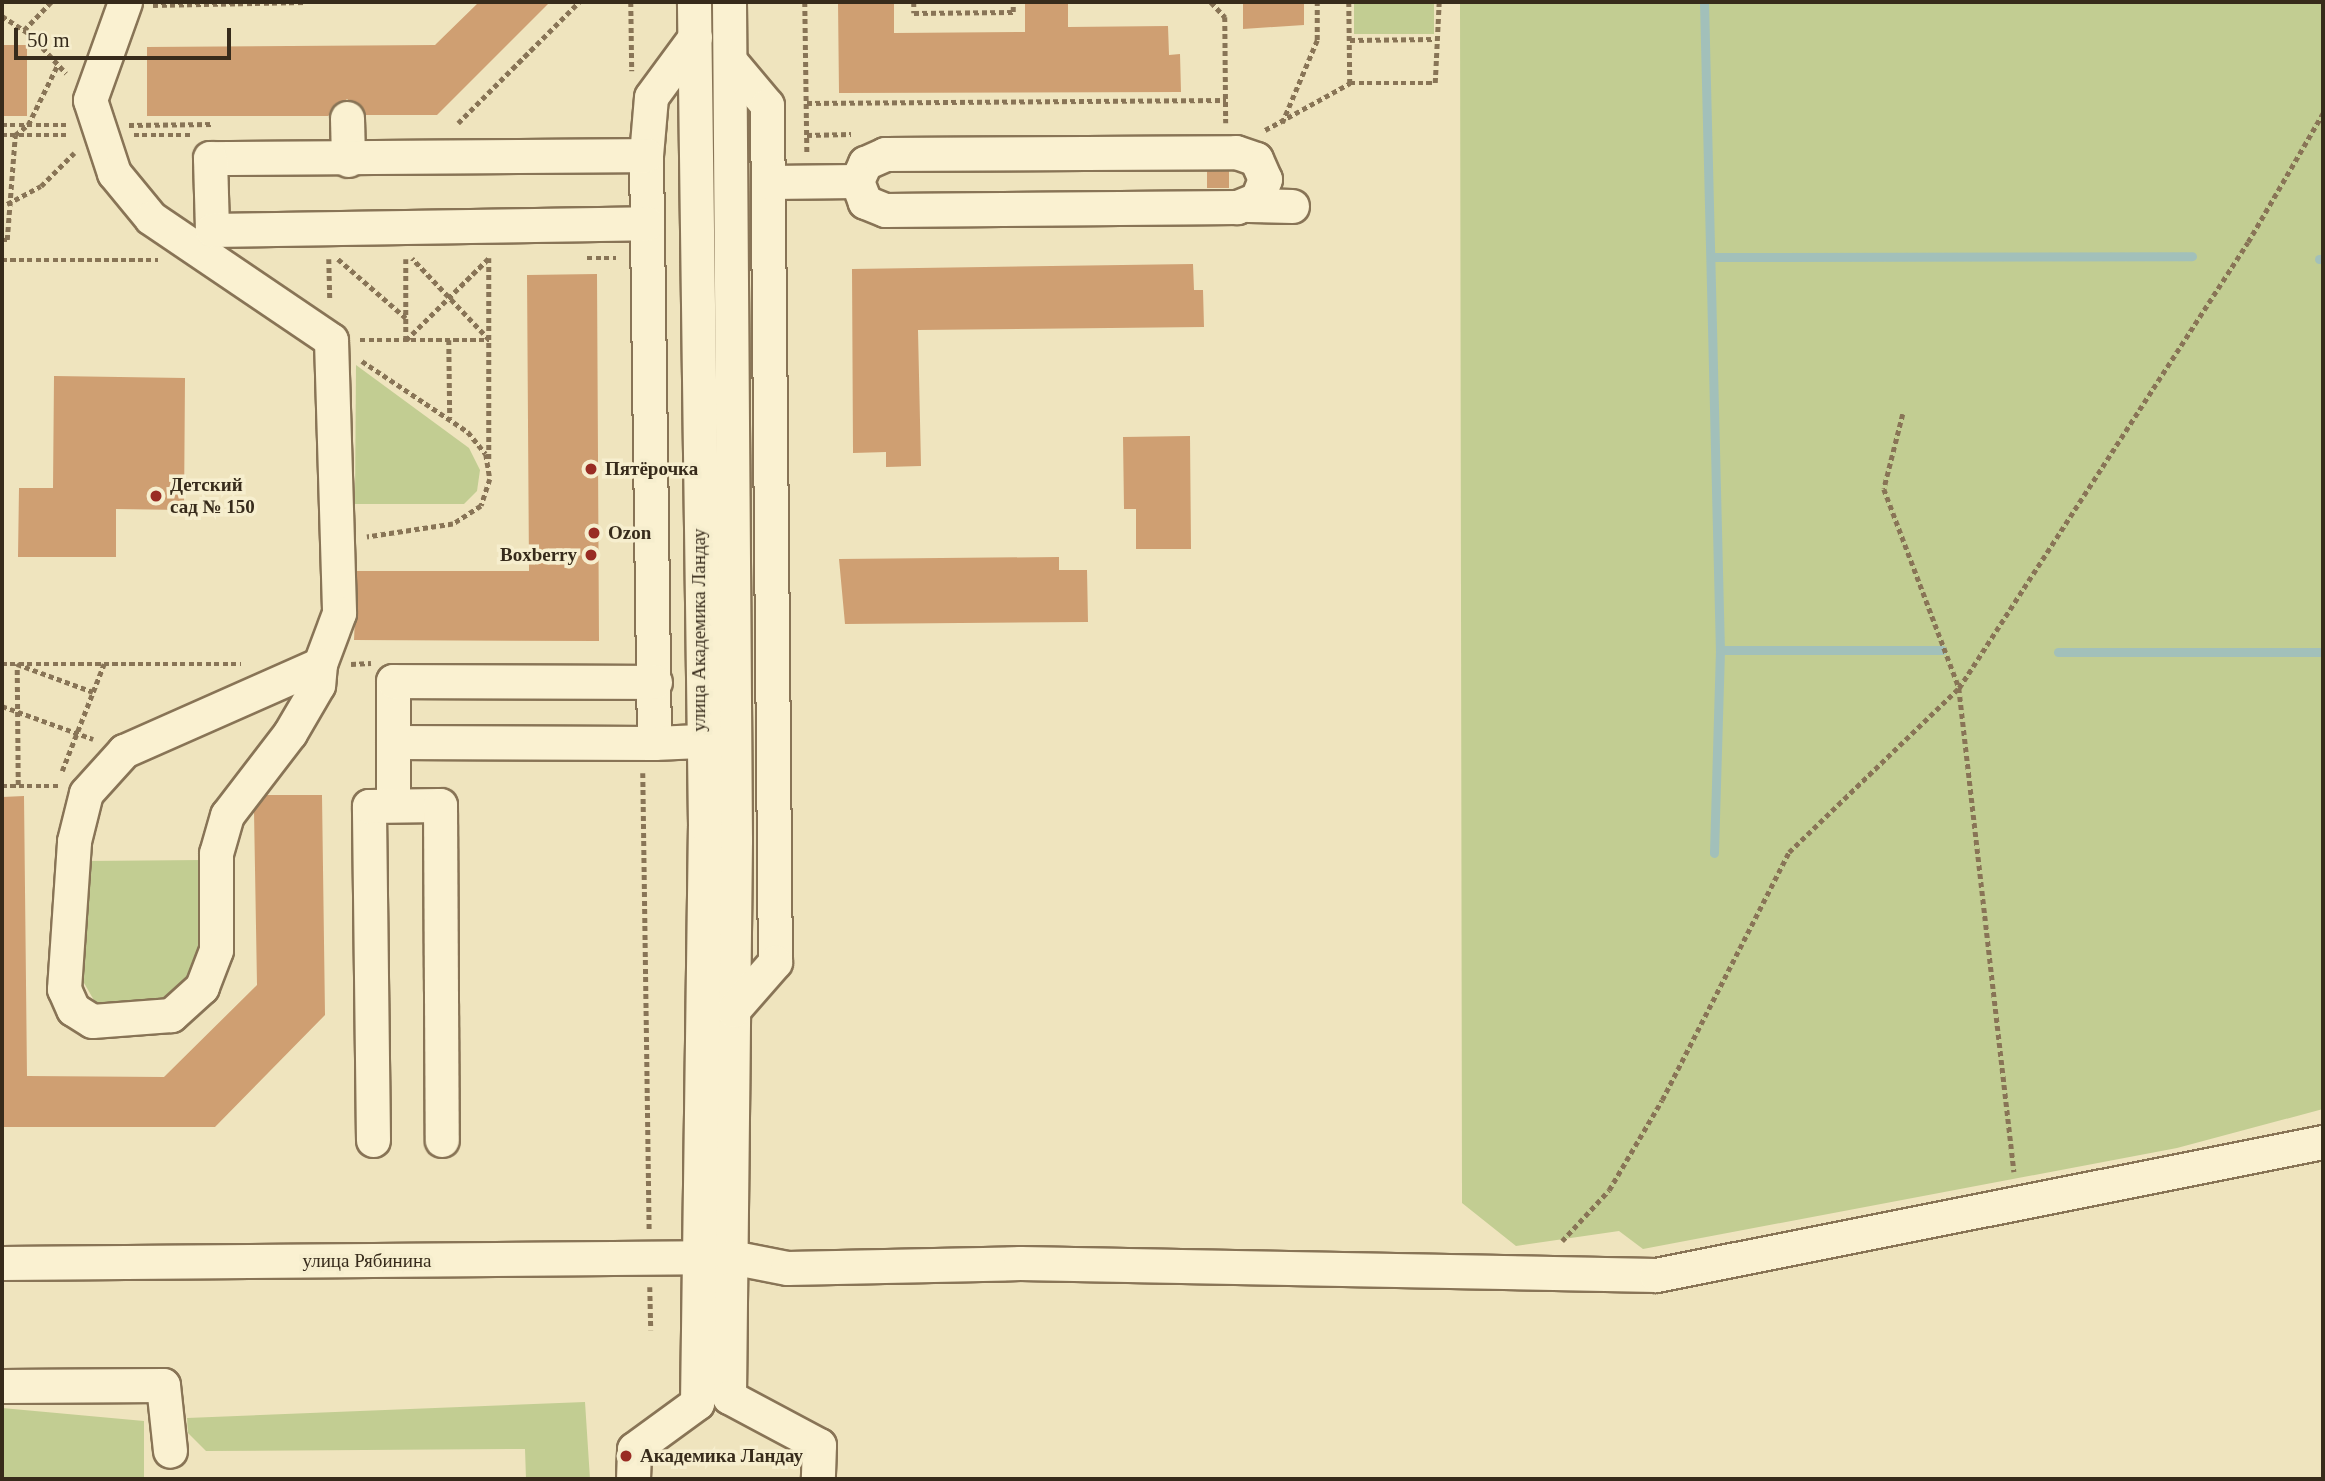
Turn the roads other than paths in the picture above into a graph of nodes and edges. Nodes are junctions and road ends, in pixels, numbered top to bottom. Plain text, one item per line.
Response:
1 (125, 2) edge
2 (694, 2) edge
3 (729, 2) edge
4 (695, 37) junction
5 (730, 61) junction
6 (347, 118) dead end
7 (646, 155) junction
8 (348, 160) junction
9 (857, 181) junction
10 (769, 182) junction
11 (1248, 205) junction
12 (1292, 206) dead end
13 (647, 223) junction
14 (320, 664) junction
15 (655, 682) junction
16 (700, 741) junction
17 (393, 742) junction
18 (654, 743) junction
19 (393, 805) junction
20 (733, 1010) junction
21 (373, 1140) dead end
22 (442, 1140) dead end
23 (2323, 1142) edge
24 (715, 1257) junction
25 (2, 1263) edge
26 (2, 1386) edge
27 (170, 1451) dead end
28 (634, 1479) edge
29 (818, 1479) edge

1 - 14 street
2 - 4 street, улица Академика Ландау
3 - 5 street, улица Академика Ландау
4 - 7 street
4 - 16 street, улица Академика Ландау
5 - 10 street
5 - 20 street, улица Академика Ландау
6 - 8 street
7 - 8 street
7 - 13 street
8 - 13 street
9 - 10 street
9 - 11 street
9 - 11 street
10 - 20 street
11 - 12 street
13 - 15 street
14 - 14 street
15 - 17 street
15 - 18 street
16 - 18 street
16 - 24 street, улица Академика Ландау
17 - 18 street
17 - 19 street
19 - 21 street
19 - 22 street
20 - 24 street, улица Академика Ландау
23 - 24 street, улица Рябинина
24 - 25 street, улица Рябинина
24 - 28 street
24 - 29 street
26 - 27 street

